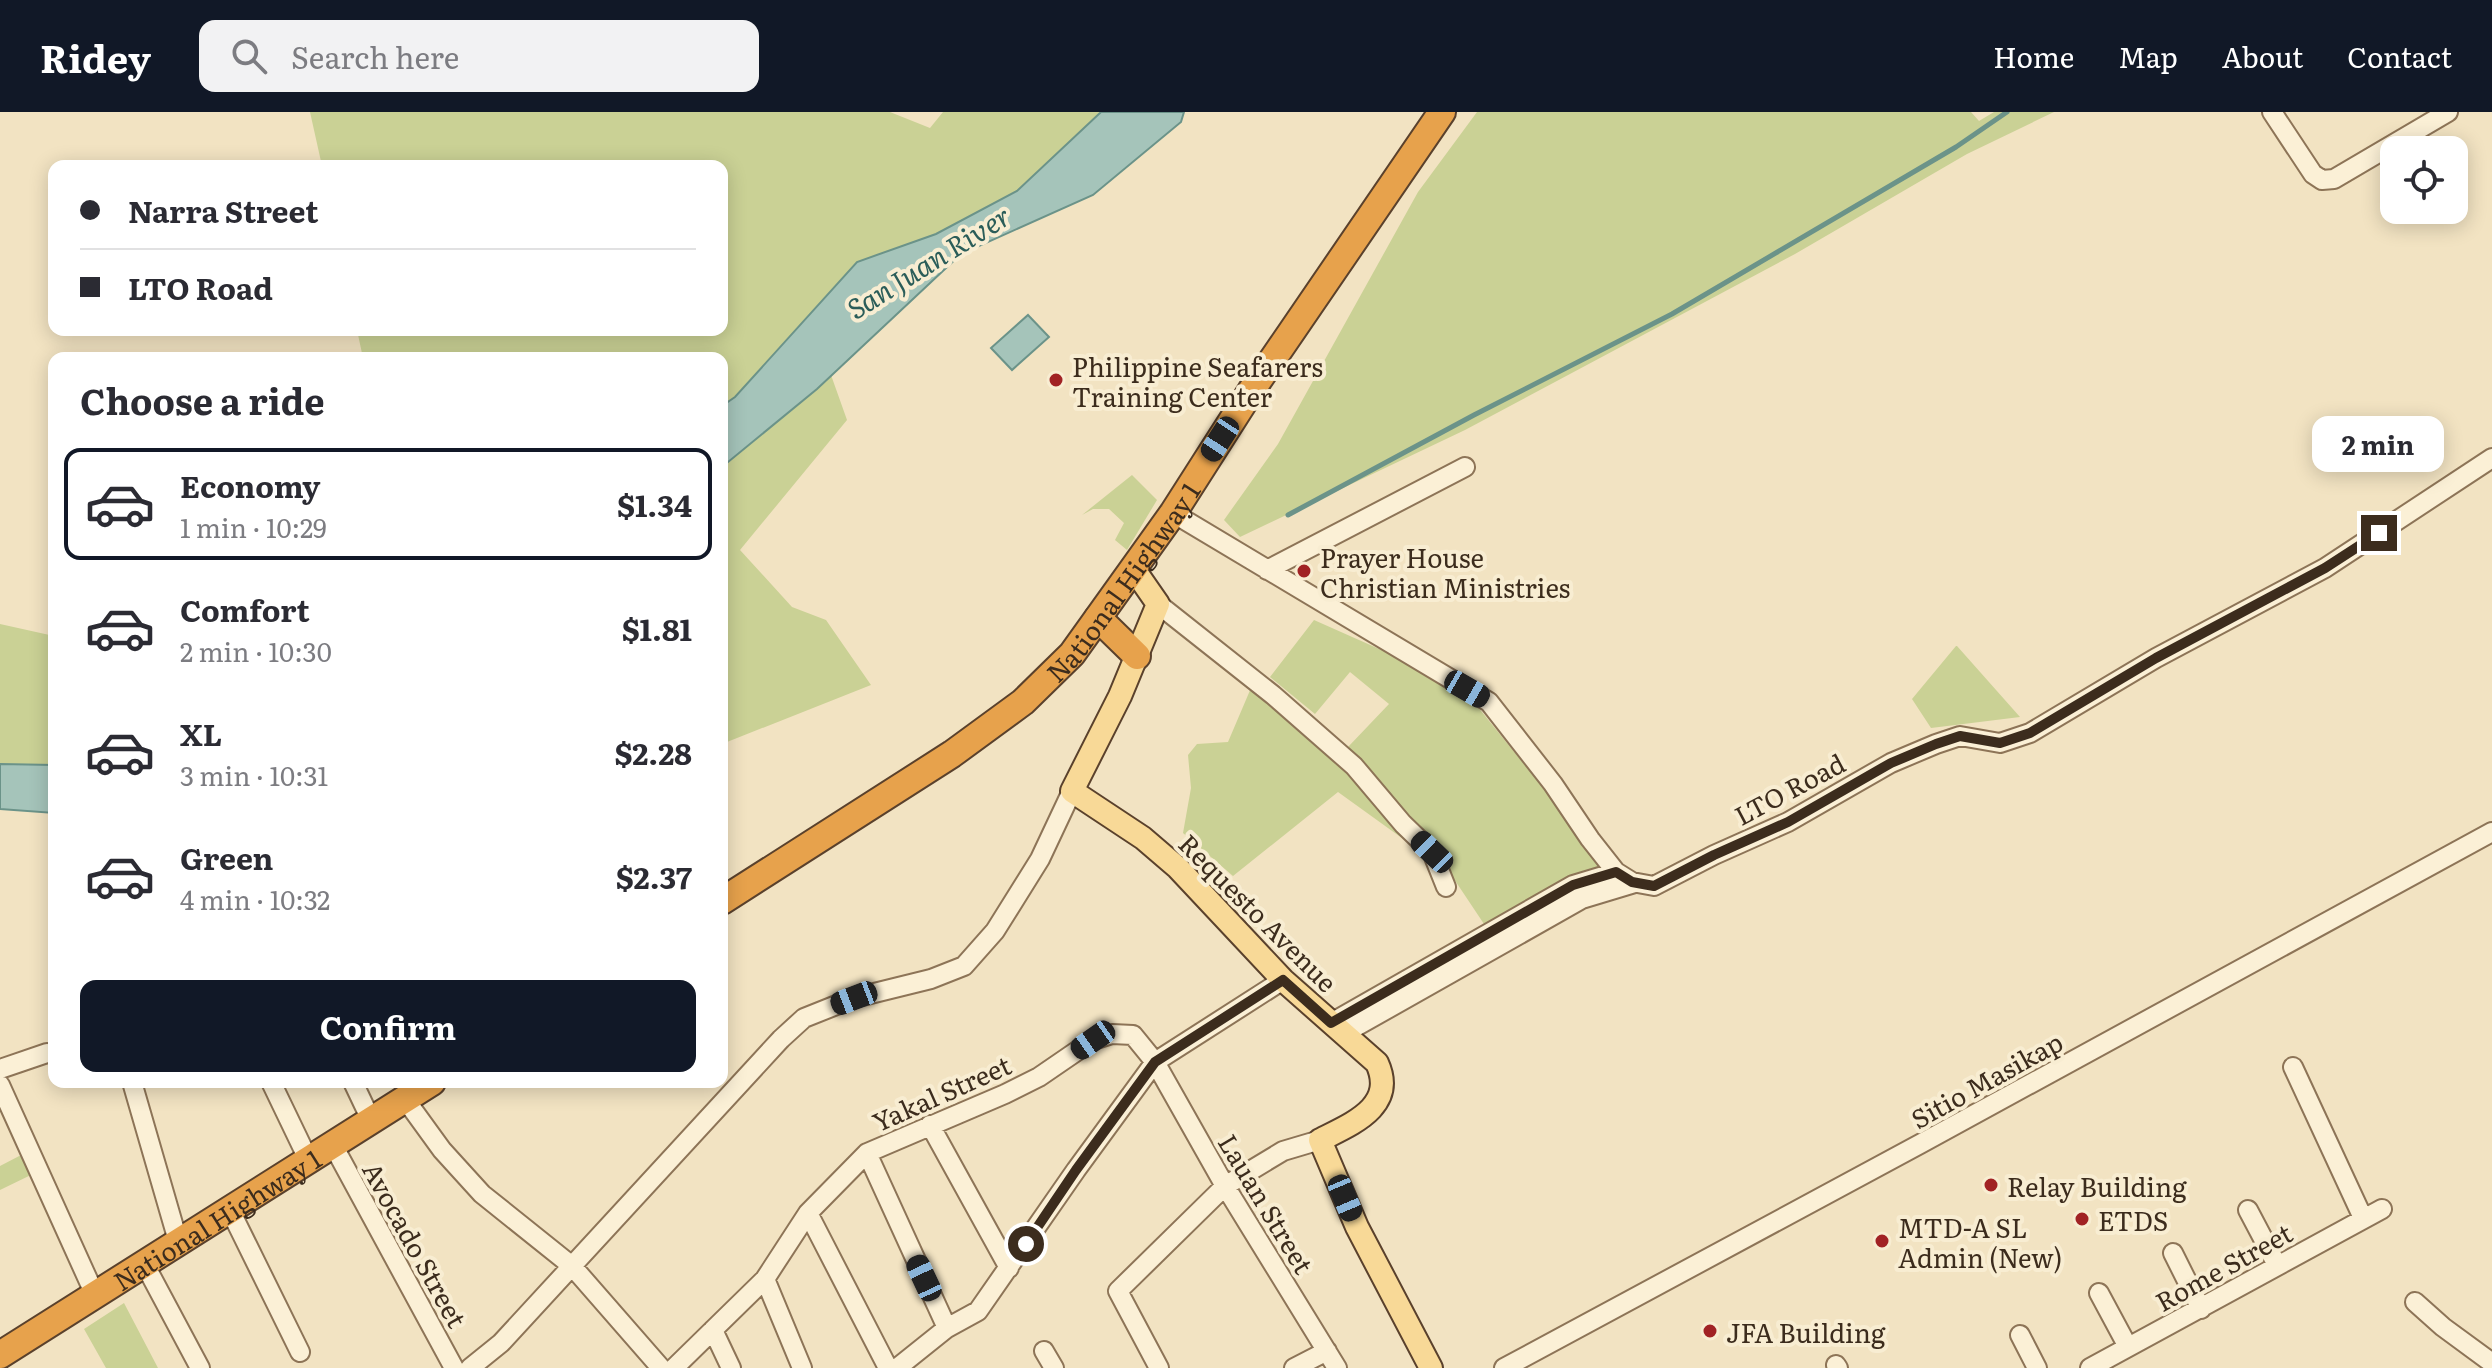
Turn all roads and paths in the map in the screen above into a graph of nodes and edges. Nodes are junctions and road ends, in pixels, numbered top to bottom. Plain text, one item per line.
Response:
1 (1442, 112) edge
2 (2272, 112) edge
3 (2448, 112) edge
4 (2492, 458) edge
5 (1465, 467) dead end
6 (1173, 513) junction
7 (1133, 568) junction
8 (1267, 570) junction
9 (1158, 604) junction
10 (1098, 618) junction
11 (1137, 656) junction
12 (1072, 791) junction
13 (2492, 832) edge
14 (1616, 872) junction
15 (1635, 883) junction
16 (1446, 887) dead end
17 (728, 897) edge
18 (1283, 980) junction
19 (1337, 1028) junction
20 (47, 1053) dead end
21 (1155, 1062) junction
22 (2293, 1067) dead end
23 (0, 1069) edge
24 (0, 1085) edge
25 (134, 1088) edge
26 (274, 1088) edge
27 (356, 1088) edge
28 (422, 1088) edge
29 (405, 1099) junction
30 (371, 1120) junction
31 (930, 1125) junction
32 (1320, 1140) junction
33 (333, 1145) junction
34 (867, 1153) junction
35 (308, 1159) junction
36 (1225, 1186) junction
37 (2382, 1209) dead end
38 (230, 1210) junction
39 (2248, 1210) dead end
40 (808, 1213) junction
41 (2363, 1218) junction
42 (178, 1241) junction
43 (2173, 1253) dead end
44 (144, 1263) junction
45 (2277, 1265) junction
46 (572, 1266) junction
47 (1009, 1268) junction
48 (765, 1279) junction
49 (2099, 1293) dead end
50 (95, 1295) junction
51 (2415, 1302) dead end
52 (2201, 1309) junction
53 (947, 1328) junction
54 (713, 1330) junction
55 (2020, 1335) dead end
56 (2128, 1347) junction
57 (1044, 1351) dead end
58 (1327, 1351) junction
59 (300, 1352) dead end
60 (0, 1355) edge
61 (2492, 1363) edge
62 (200, 1368) edge
63 (454, 1368) edge
64 (470, 1368) edge
65 (661, 1368) edge
66 (674, 1368) edge
67 (731, 1368) edge
68 (802, 1368) edge
69 (888, 1368) edge
70 (897, 1368) edge
71 (1054, 1368) edge
72 (1159, 1368) edge
73 (1294, 1368) edge
74 (1337, 1368) edge
75 (1431, 1368) edge
76 (1504, 1368) edge
77 (2037, 1368) edge
78 (2090, 1368) edge

1 - 6 highway, National Highway 1
2 - 3 street
4 - 15 street, LTO Road
5 - 8 street
6 - 7 highway, National Highway 1
6 - 8 street
7 - 9 main road
7 - 10 highway, National Highway 1
8 - 14 street
9 - 11 main road
9 - 16 street
10 - 11 highway
10 - 17 highway, National Highway 1
11 - 12 main road
12 - 18 main road, Requesto Avenue
12 - 46 street
13 - 76 street, Sitio Masikap
14 - 15 street
14 - 19 street
15 - 19 street, LTO Road
18 - 19 main road, Requesto Avenue
18 - 21 street
19 - 32 main road, Requesto Avenue
20 - 23 street
21 - 31 street, Yakal Street
21 - 36 street, Lauan Street
21 - 47 street
22 - 41 street
24 - 50 street
25 - 42 street
26 - 35 street
27 - 30 street
28 - 29 highway, National Highway 1
29 - 30 highway, National Highway 1
29 - 46 street
30 - 33 highway, National Highway 1
31 - 34 street, Yakal Street
31 - 47 street
32 - 36 street
32 - 75 main road
33 - 35 highway, National Highway 1
33 - 63 street, Avocado Street
34 - 40 street, Yakal Street
34 - 53 street
35 - 38 highway, National Highway 1
36 - 58 street, Lauan Street
36 - 72 street
37 - 41 street, Rome Street
38 - 42 highway, National Highway 1
38 - 59 street
39 - 45 street
40 - 48 street, Yakal Street
40 - 69 street
41 - 45 street, Rome Street
42 - 44 highway, National Highway 1
43 - 52 street
44 - 50 highway, National Highway 1
44 - 62 street
45 - 52 street, Rome Street
46 - 64 street
46 - 65 street
47 - 53 street
48 - 54 street, Yakal Street
48 - 68 street
49 - 56 street
50 - 60 highway, National Highway 1
51 - 61 street
52 - 56 street, Rome Street
53 - 70 street
54 - 66 street, Yakal Street
54 - 67 street
55 - 77 street
56 - 78 street, Rome Street
57 - 71 street
58 - 73 street
58 - 74 street, Lauan Street

